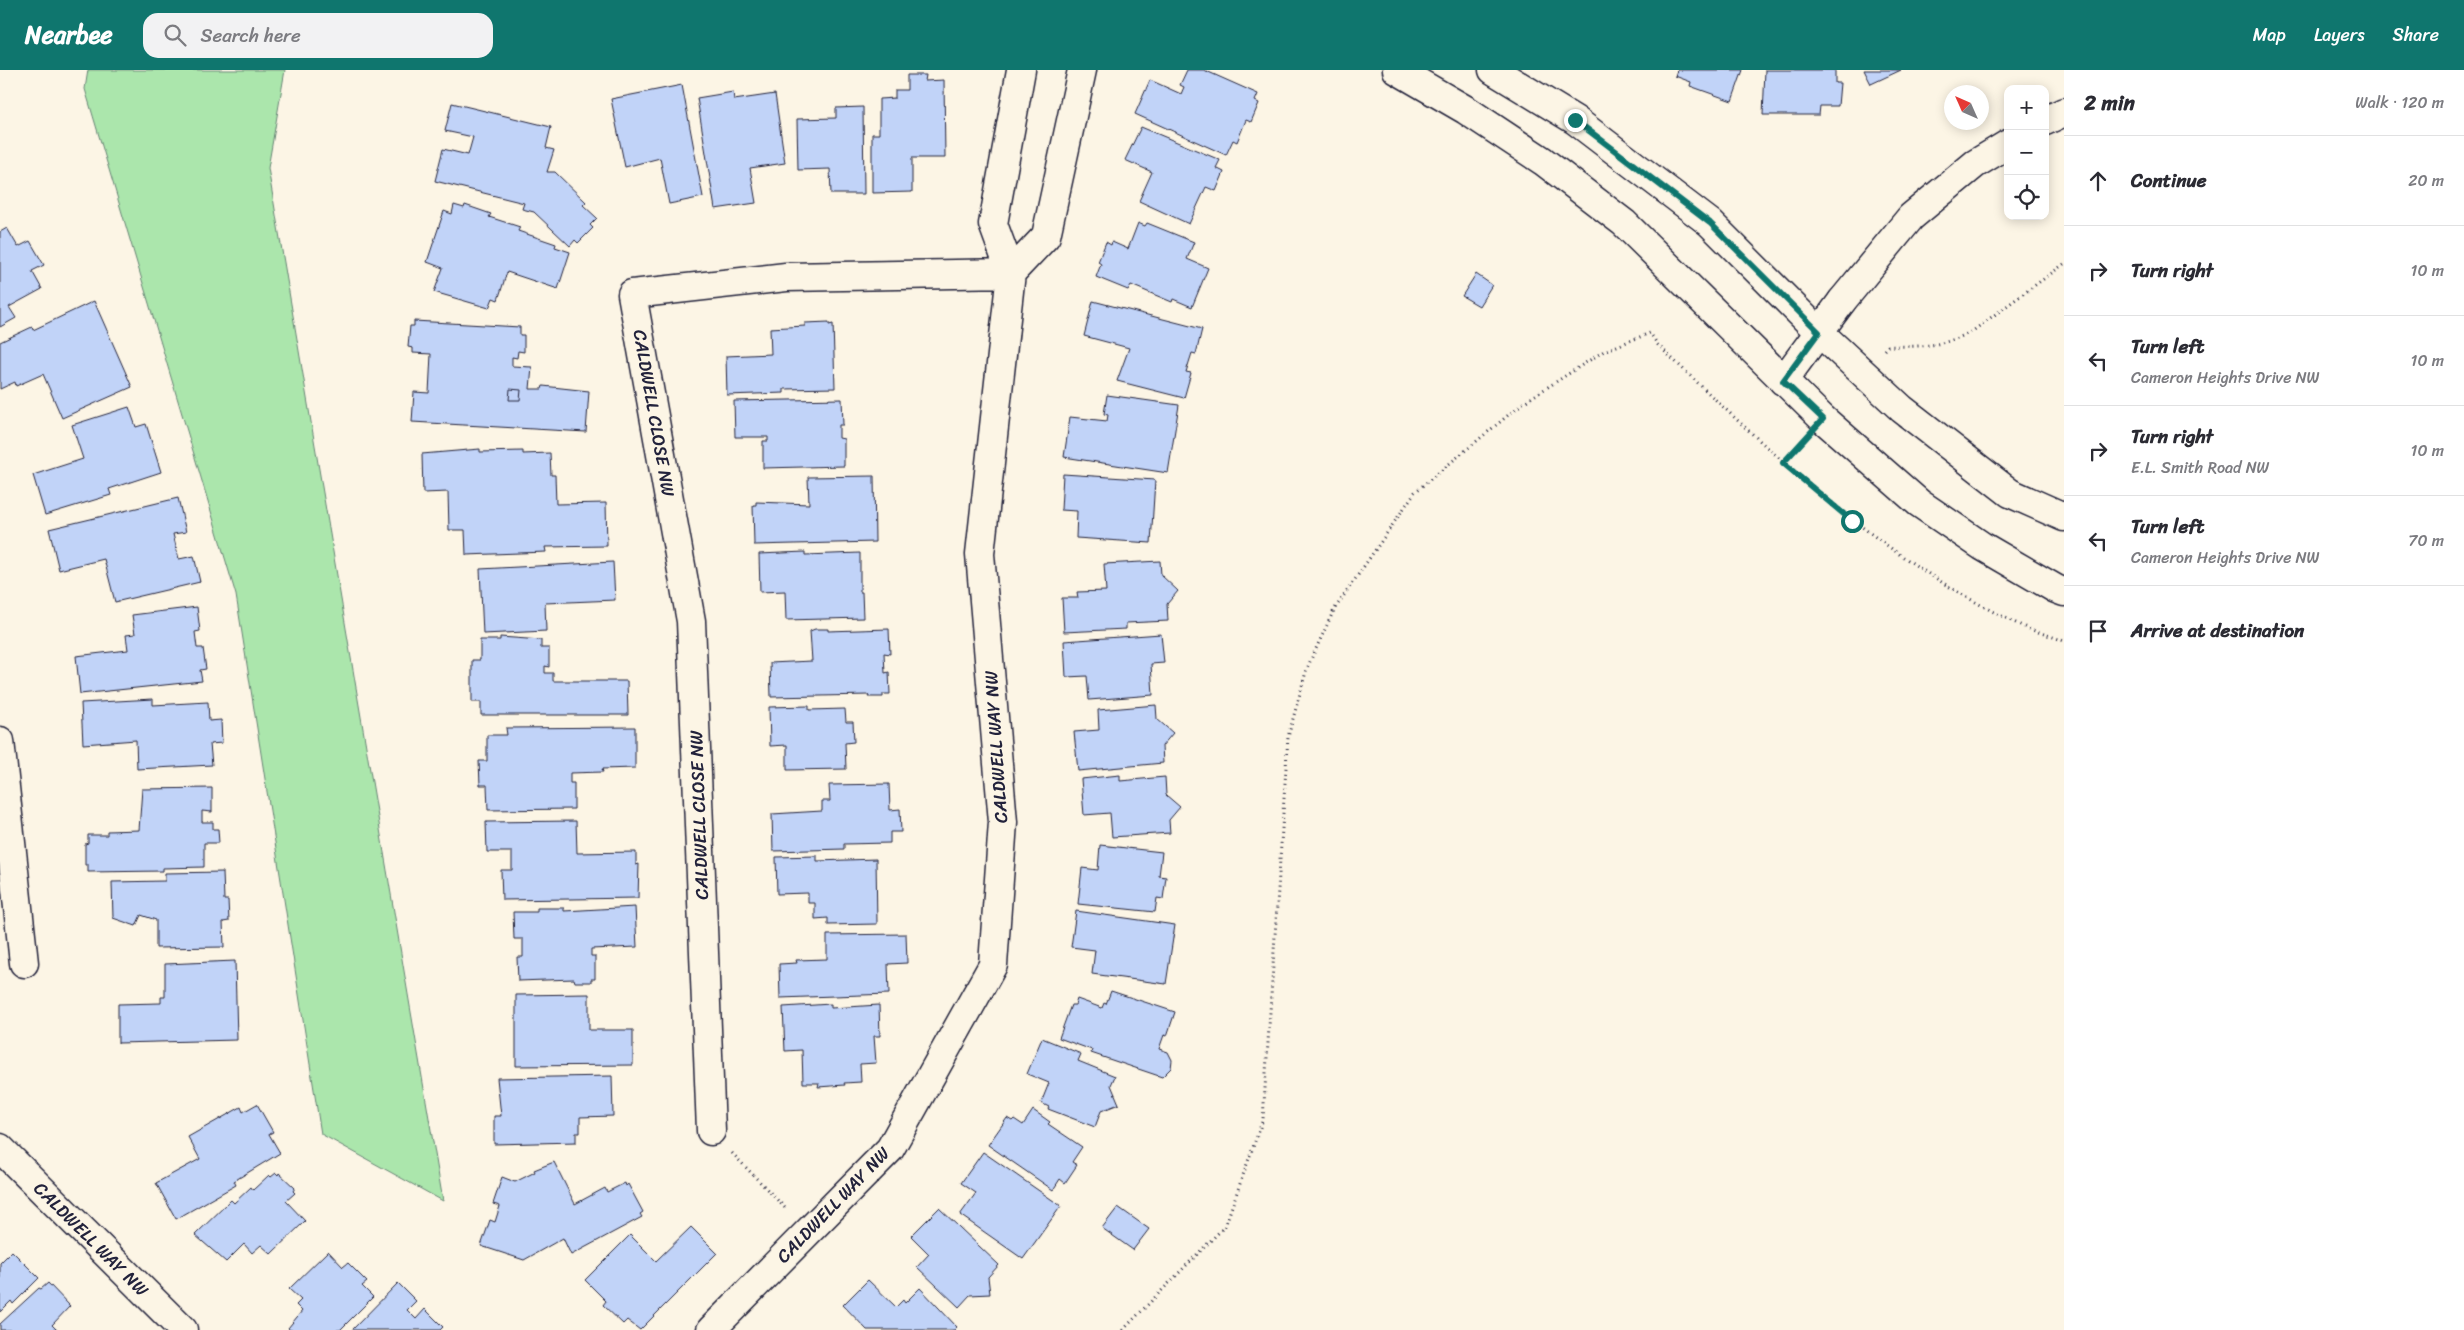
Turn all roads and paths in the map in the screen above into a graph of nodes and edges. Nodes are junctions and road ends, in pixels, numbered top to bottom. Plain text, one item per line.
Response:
1 (1021, 70) edge
2 (1082, 70) edge
3 (1397, 70) edge
4 (1493, 70) edge
5 (2064, 112) edge
6 (2049, 119) edge
7 (2004, 146) edge
8 (2064, 264) edge
9 (1011, 273) junction
10 (1819, 332) junction
11 (1864, 373) junction
12 (1783, 381) junction
13 (1823, 419) junction
14 (1783, 463) junction
15 (2064, 517) edge
16 (2064, 592) edge
17 (2064, 641) edge
18 (0, 741) edge
19 (24, 963) dead end
20 (711, 1131) joint
21 (0, 1148) edge
22 (808, 1231) junction
23 (183, 1330) edge
24 (711, 1330) edge
25 (1123, 1330) edge

1 - 9 street, CALDWELL WAY NW
2 - 9 street
3 - 12 street
4 - 10 street
5 - 6 street
7 - 10 street
8 - 11 path
9 - 20 street, CALDWELL CLOSE NW
9 - 22 street, CALDWELL WAY NW
10 - 11 street
10 - 12 street
11 - 15 street
12 - 13 street
13 - 14 path
13 - 16 street
14 - 17 path
14 - 25 path
18 - 19 street
20 - 22 path
21 - 23 street, CALDWELL WAY NW
22 - 24 street, CALDWELL WAY NW

